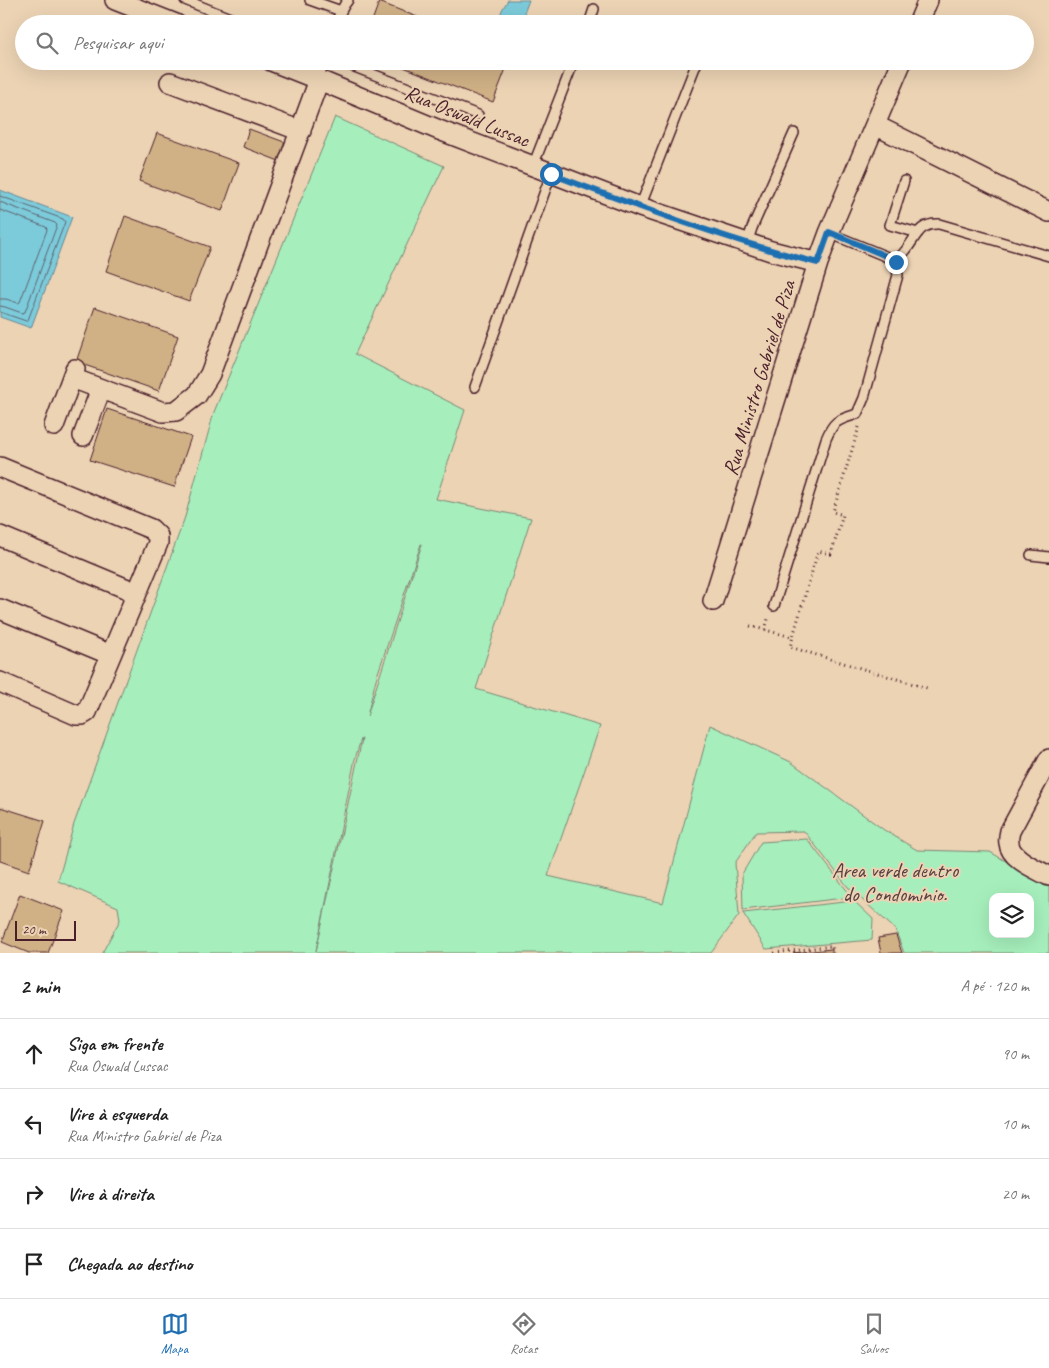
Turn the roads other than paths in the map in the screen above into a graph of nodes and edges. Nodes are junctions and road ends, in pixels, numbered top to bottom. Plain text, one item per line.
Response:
1 (115, 0) edge
2 (310, 0) edge
3 (348, 0) edge
4 (928, 0) edge
5 (192, 1) edge
6 (594, 9) dead end
7 (341, 11) junction
8 (153, 15) edge
9 (224, 15) edge
10 (339, 15) edge
11 (592, 15) edge
12 (922, 15) edge
13 (296, 70) edge
14 (321, 70) edge
15 (362, 70) edge
16 (571, 70) edge
17 (694, 70) edge
18 (898, 70) edge
19 (319, 80) junction
20 (170, 82) dead end
21 (478, 115) dead end
22 (875, 125) junction
23 (301, 130) junction
24 (794, 133) dead end
25 (533, 167) junction
26 (551, 174) junction
27 (904, 181) dead end
28 (640, 208) junction
29 (1049, 212) edge
30 (829, 232) junction
31 (918, 233) junction
32 (748, 243) junction
33 (1049, 256) edge
34 (896, 262) junction
35 (818, 263) junction
36 (475, 387) dead end
37 (101, 389) junction
38 (54, 426) dead end
39 (83, 436) dead end
40 (0, 467) edge
41 (0, 536) edge
42 (1031, 556) dead end
43 (1049, 557) edge
44 (137, 593) junction
45 (713, 600) dead end
46 (774, 606) dead end
47 (0, 609) edge
48 (111, 655) junction
49 (0, 682) edge
50 (1049, 759) edge
51 (1049, 876) edge

1 - 8 street
2 - 7 lane
3 - 7 lane
4 - 12 street
5 - 9 lane
6 - 11 lane
7 - 10 lane
13 - 19 street, Rua Oswald Lussac
14 - 19 lane
15 - 21 lane
16 - 25 lane
17 - 28 lane
18 - 22 street, Rua Ministro Gabriel de Piza
19 - 23 street
19 - 25 street, Rua Oswald Lussac
20 - 23 street
22 - 29 street
22 - 30 street, Rua Ministro Gabriel de Piza
23 - 37 street
24 - 32 lane
25 - 26 street, Rua Oswald Lussac
26 - 28 street, Rua Oswald Lussac
26 - 36 lane
27 - 31 lane
28 - 32 street, Rua Oswald Lussac
30 - 34 lane
30 - 35 street, Rua Ministro Gabriel de Piza
31 - 33 lane
31 - 34 lane
32 - 35 street, Rua Oswald Lussac
34 - 46 lane
35 - 45 street, Rua Ministro Gabriel de Piza
37 - 38 street
37 - 39 street
40 - 44 street
41 - 44 street
42 - 43 lane
44 - 48 street
47 - 48 street
48 - 49 street
50 - 51 street

